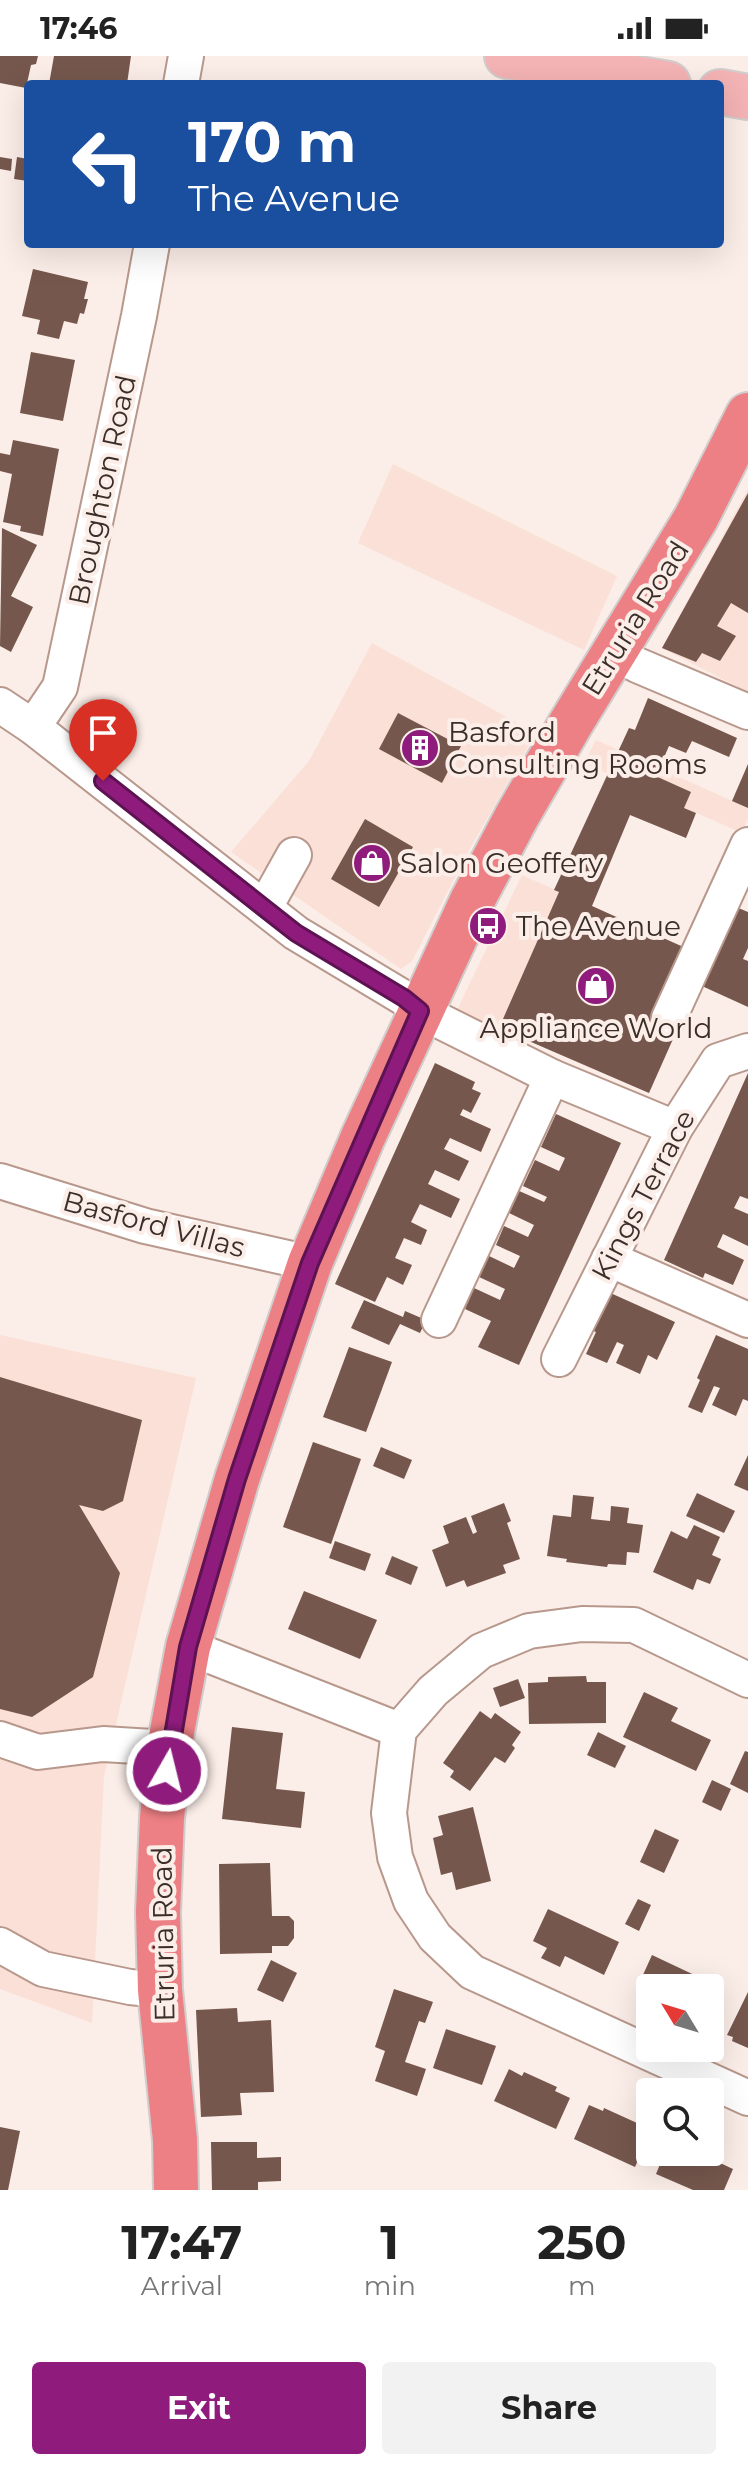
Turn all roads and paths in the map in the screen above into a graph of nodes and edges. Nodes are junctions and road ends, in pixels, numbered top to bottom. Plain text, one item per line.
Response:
1 (186, 56) edge
2 (507, 56) edge
3 (182, 80) edge
4 (645, 80) edge
5 (724, 93) edge
6 (748, 97) edge
7 (151, 248) edge
8 (748, 415) edge
9 (614, 653) junction
10 (0, 705) edge
11 (748, 712) edge
12 (33, 727) junction
13 (294, 855) dead end
14 (744, 865) edge
15 (265, 907) junction
16 (420, 1011) junction
17 (669, 1018) dead end
18 (748, 1051) edge
19 (552, 1077) junction
20 (675, 1128) junction
21 (0, 1181) edge
22 (609, 1259) junction
23 (310, 1263) junction
24 (439, 1320) dead end
25 (748, 1320) edge
26 (559, 1359) dead end
27 (188, 1647) junction
28 (748, 1680) edge
29 (399, 1730) junction
30 (0, 1739) edge
31 (169, 1748) junction
32 (0, 1945) edge
33 (160, 1990) junction
34 (748, 2098) edge
35 (176, 2190) edge

1 - 3 street
2 - 4 main road
5 - 6 main road
7 - 12 street, Broughton Road
8 - 9 highway, Etruria Road
9 - 11 street
9 - 16 highway, Etruria Road
10 - 12 street
12 - 15 street
13 - 15 street
14 - 17 street
15 - 16 street
16 - 19 street
16 - 23 highway, Etruria Road
18 - 20 street, Kings Terrace
19 - 20 street
19 - 24 street
20 - 22 street, Kings Terrace
21 - 23 street, Basford Villas
22 - 25 street
22 - 26 street, Kings Terrace
23 - 27 highway, Etruria Road
27 - 29 street
27 - 31 highway, Etruria Road
28 - 29 street
29 - 34 street
30 - 31 street
31 - 33 highway, Etruria Road
32 - 33 street
33 - 35 highway, Etruria Road

